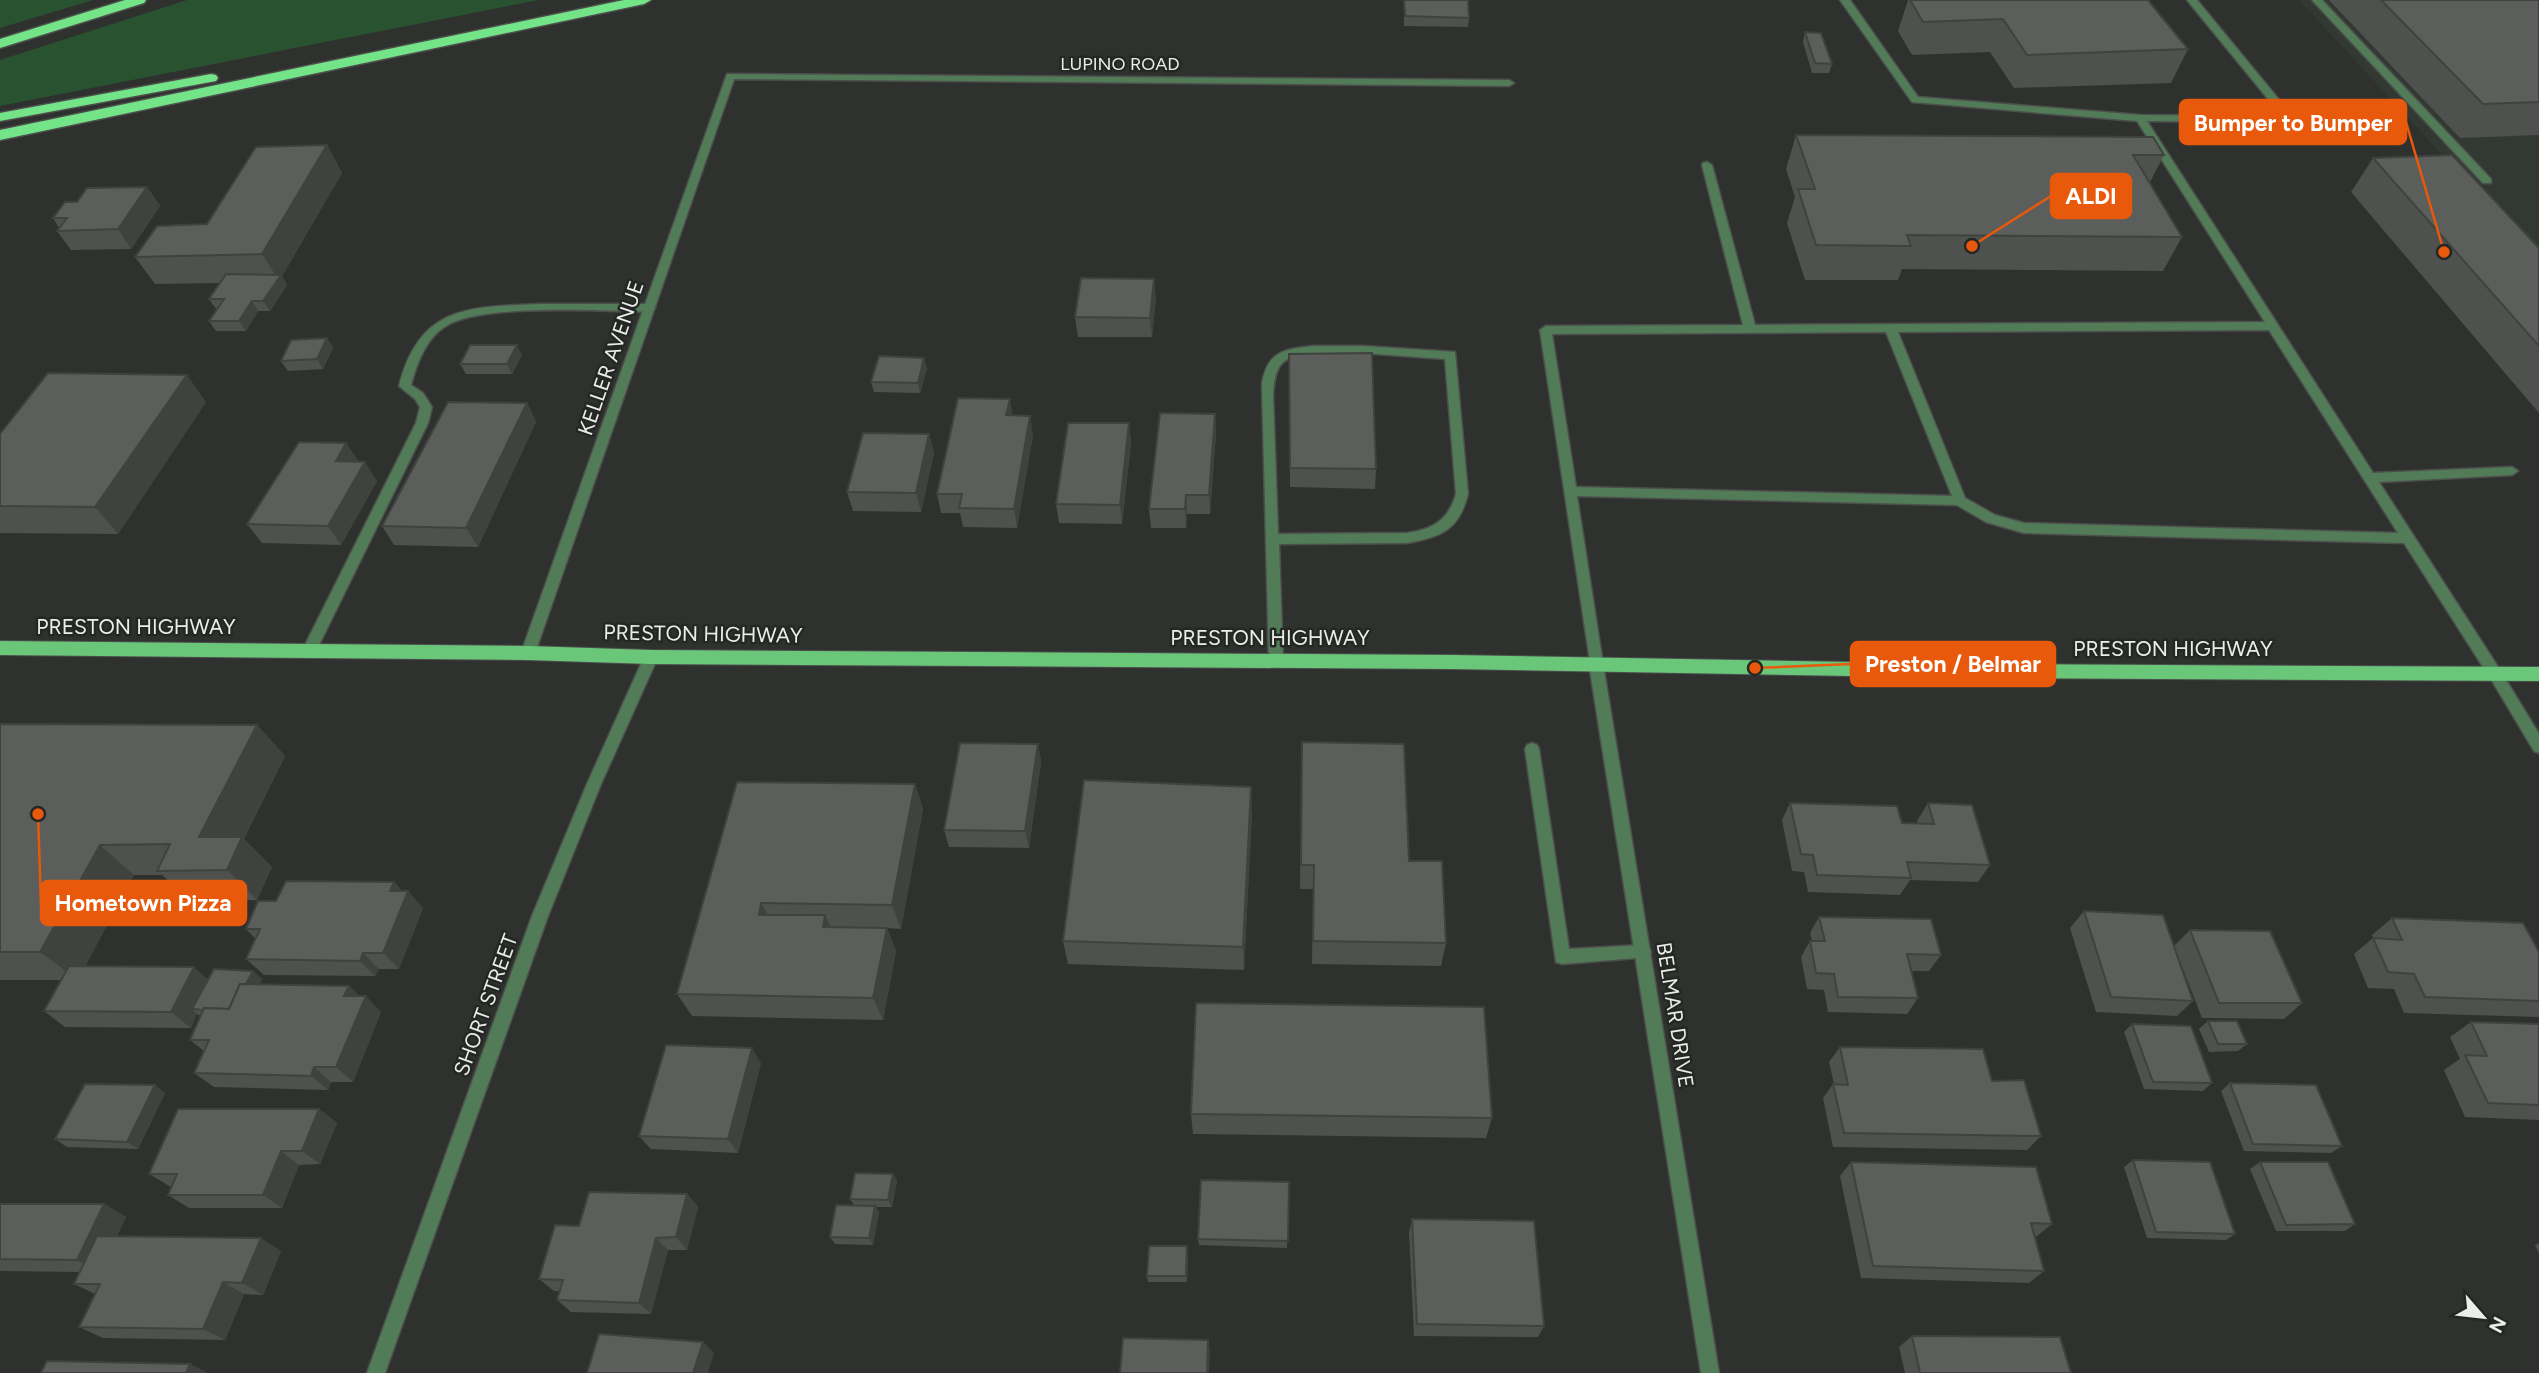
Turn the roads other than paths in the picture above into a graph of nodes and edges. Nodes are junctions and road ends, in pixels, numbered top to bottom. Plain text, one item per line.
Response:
1 (139, 0) edge
2 (644, 0) edge
3 (1845, 0) edge
4 (2192, 0) edge
5 (2317, 0) edge
6 (0, 44) edge
7 (386, 54) junction
8 (730, 76) joint
9 (1509, 83) dead end
10 (0, 117) edge
11 (2140, 118) junction
12 (0, 135) edge
13 (1707, 165) dead end
14 (2487, 181) dead end
15 (649, 308) junction
16 (2273, 326) junction
17 (1891, 328) junction
18 (1750, 329) junction
19 (2512, 471) dead end
20 (2370, 478) junction
21 (1570, 491) junction
22 (1960, 500) junction
23 (2408, 538) junction
24 (1272, 539) junction
25 (0, 648) edge
26 (309, 651) junction
27 (527, 653) junction
28 (652, 657) junction
29 (1276, 661) junction
30 (1596, 664) junction
31 (2495, 674) junction
32 (2539, 674) edge
33 (2539, 747) edge
34 (1532, 749) dead end
35 (1643, 952) junction
36 (376, 1373) edge
37 (1710, 1373) edge

1 - 6 highway
2 - 7 highway
3 - 11 street
4 - 11 street
5 - 14 street
7 - 10 highway
7 - 12 highway
8 - 9 street, LUPINO ROAD
8 - 15 street, KELLER AVENUE
11 - 16 street
13 - 18 street
15 - 26 street
15 - 27 street, KELLER AVENUE
16 - 17 street
16 - 20 street
17 - 18 street
17 - 22 street
18 - 21 street, BELMAR DRIVE
19 - 20 street
20 - 23 street
21 - 22 street
21 - 30 street, BELMAR DRIVE
22 - 23 street
23 - 31 street
24 - 24 street
24 - 29 street
25 - 26 main road, PRESTON HIGHWAY
26 - 27 main road, PRESTON HIGHWAY
27 - 28 main road, PRESTON HIGHWAY
28 - 29 main road, PRESTON HIGHWAY
28 - 36 street, SHORT STREET
29 - 30 main road, PRESTON HIGHWAY
30 - 31 main road, PRESTON HIGHWAY
30 - 35 street, BELMAR DRIVE
31 - 32 main road, PRESTON HIGHWAY
31 - 33 street
34 - 35 street
35 - 37 street, BELMAR DRIVE

